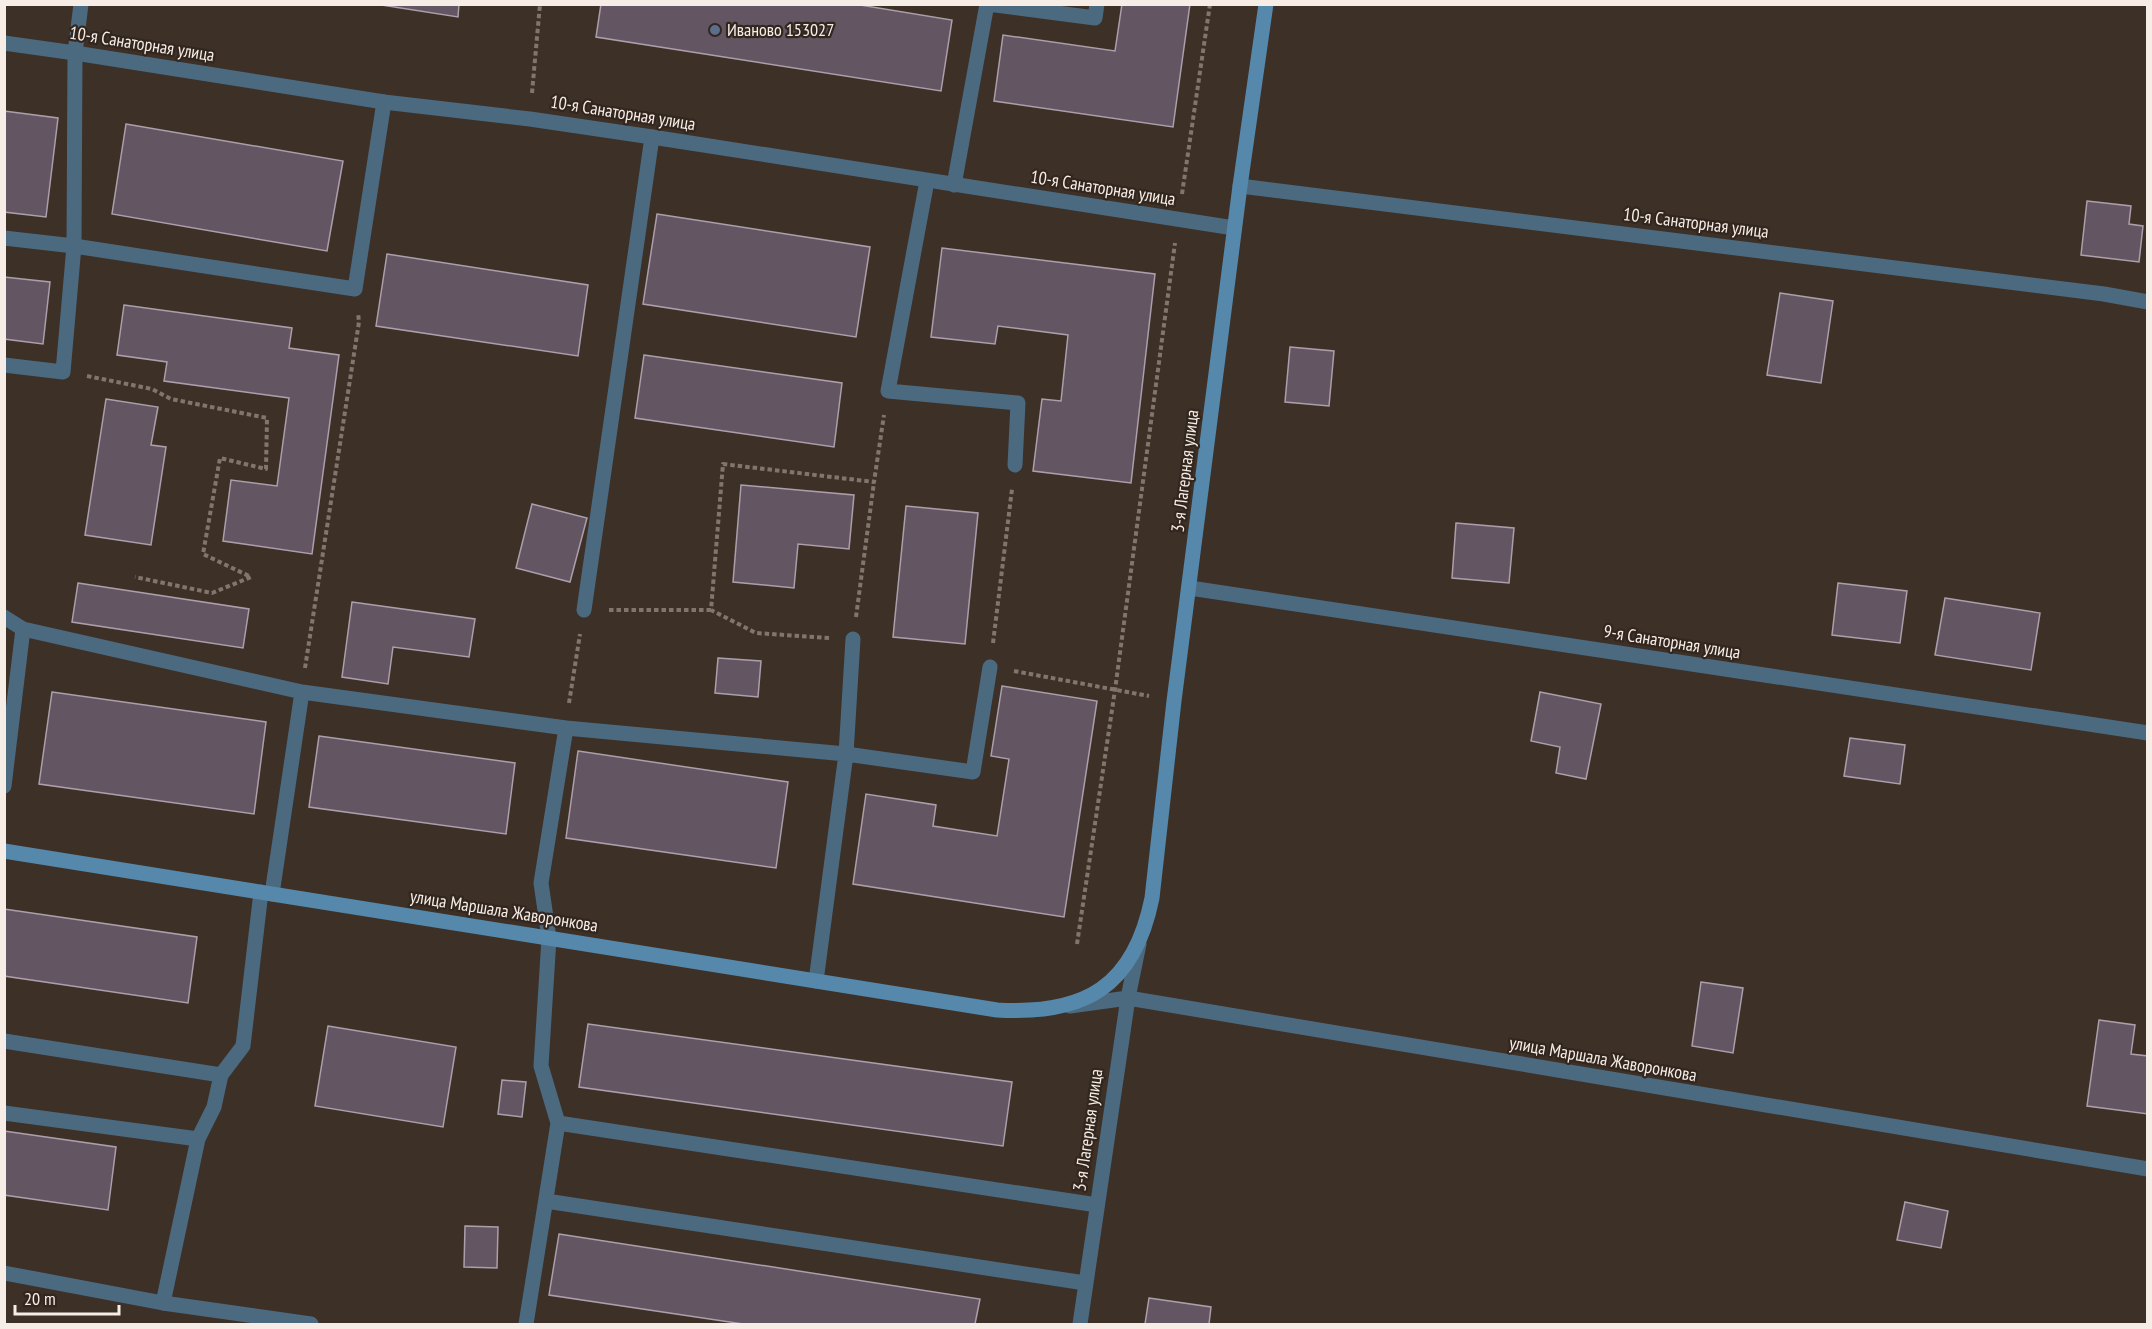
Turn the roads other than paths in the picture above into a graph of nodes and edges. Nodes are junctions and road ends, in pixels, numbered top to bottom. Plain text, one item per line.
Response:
1 (81, 4) edge
2 (987, 4) edge
3 (1097, 4) edge
4 (1266, 4) edge
5 (4, 44) edge
6 (75, 53) junction
7 (384, 102) junction
8 (652, 137) junction
9 (927, 181) junction
10 (954, 185) junction
11 (1240, 186) junction
12 (1234, 228) junction
13 (4, 238) edge
14 (74, 246) junction
15 (2148, 302) edge
16 (4, 365) edge
17 (1015, 465) road end
18 (1190, 588) junction
19 (584, 610) road end
20 (4, 617) edge
21 (23, 629) junction
22 (853, 639) road end
23 (990, 667) road end
24 (302, 693) junction
25 (566, 728) junction
26 (2148, 733) edge
27 (846, 754) junction
28 (4, 786) edge
29 (4, 852) edge
30 (266, 893) junction
31 (549, 938) junction
32 (1140, 941) junction
33 (816, 981) junction
34 (1128, 998) junction
35 (1053, 1009) junction
36 (997, 1010) joint
37 (4, 1041) edge
38 (221, 1075) junction
39 (4, 1113) edge
40 (558, 1123) junction
41 (198, 1139) junction
42 (2148, 1169) edge
43 (546, 1200) junction
44 (1097, 1205) junction
45 (4, 1273) edge
46 (1085, 1282) junction
47 (164, 1303) junction
48 (311, 1324) edge
49 (526, 1324) edge
50 (1080, 1324) edge

1 - 6 street
2 - 3 street
2 - 10 street
4 - 11 main road, 3-я Лагерная улица
5 - 6 street, 10-я Санаторная улица
6 - 7 street, 10-я Санаторная улица
6 - 14 street
7 - 8 street, 10-я Санаторная улица
7 - 14 street
8 - 9 street, 10-я Санаторная улица
8 - 19 street
9 - 10 street, 10-я Санаторная улица
9 - 17 street
10 - 12 street, 10-я Санаторная улица
11 - 12 main road, 3-я Лагерная улица
11 - 15 street, 10-я Санаторная улица
12 - 18 main road, 3-я Лагерная улица
13 - 14 street
14 - 16 street
18 - 26 street, 9-я Санаторная улица
18 - 32 main road, 3-я Лагерная улица
20 - 21 street
21 - 24 street
21 - 28 street
22 - 27 street
23 - 27 street
24 - 25 street
24 - 30 street
25 - 27 street
25 - 31 street
27 - 33 street
29 - 30 main road, улица Маршала Жаворонкова
30 - 31 main road, улица Маршала Жаворонкова
30 - 38 street
31 - 33 main road, улица Маршала Жаворонкова
31 - 40 street
32 - 34 street, 3-я Лагерная улица
32 - 35 main road, 3-я Лагерная улица
33 - 36 main road, улица Маршала Жаворонкова
34 - 35 street, улица Маршала Жаворонкова
34 - 42 street, улица Маршала Жаворонкова
34 - 44 street, 3-я Лагерная улица
35 - 36 main road, 3-я Лагерная улица
37 - 38 street
38 - 41 street
39 - 41 street
40 - 43 street
40 - 44 street
41 - 47 street
43 - 46 street
43 - 49 street
44 - 46 street, 3-я Лагерная улица
45 - 47 street
46 - 50 street, 3-я Лагерная улица
47 - 48 street

